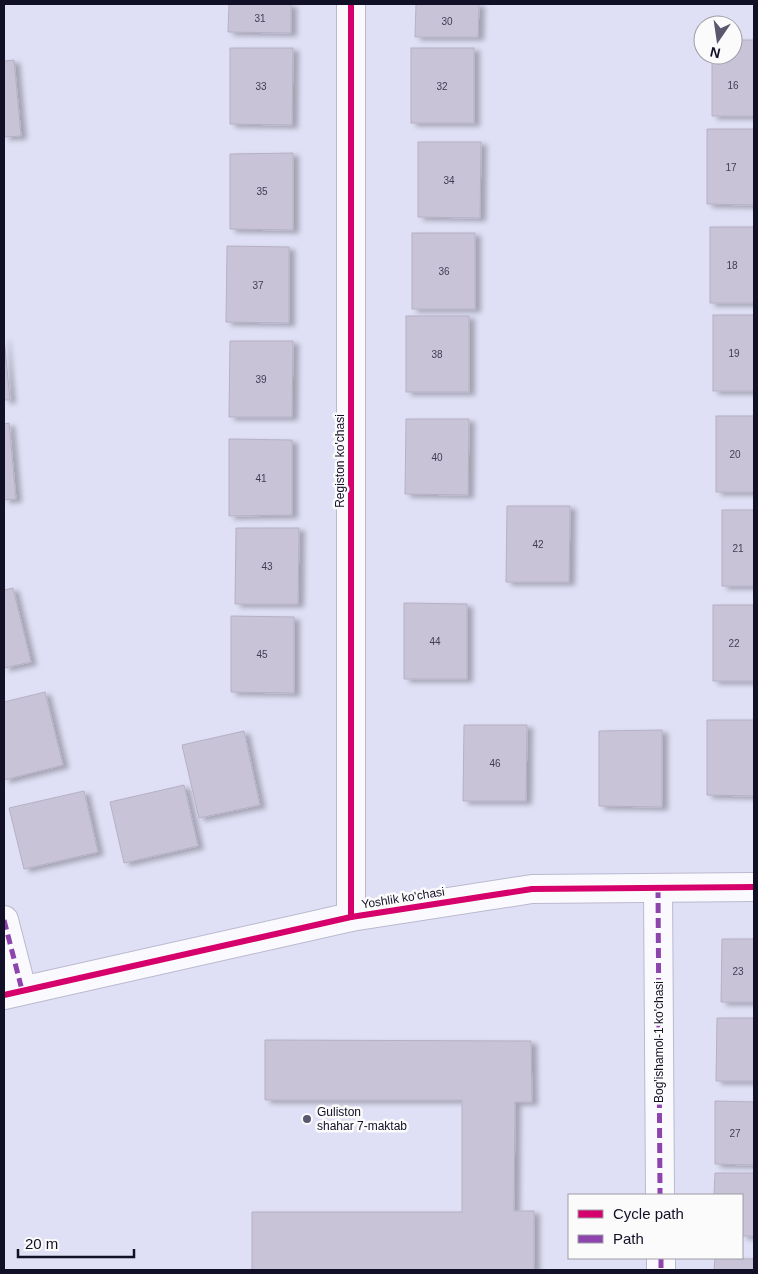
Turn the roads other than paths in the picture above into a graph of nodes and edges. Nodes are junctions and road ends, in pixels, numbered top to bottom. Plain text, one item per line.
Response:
1 (351, 4) edge
2 (754, 887) edge
3 (658, 888) junction
4 (351, 917) junction
5 (4, 920) edge
6 (13, 993) edge
7 (660, 1194) edge

1 - 4 street, Registon ko'chasi
2 - 3 street, Yoshlik ko'chasi
3 - 4 street, Yoshlik ko'chasi
3 - 7 street, Bog'ishamol-1 ko'chasi
4 - 6 street, Yoshlik ko'chasi
5 - 6 street

